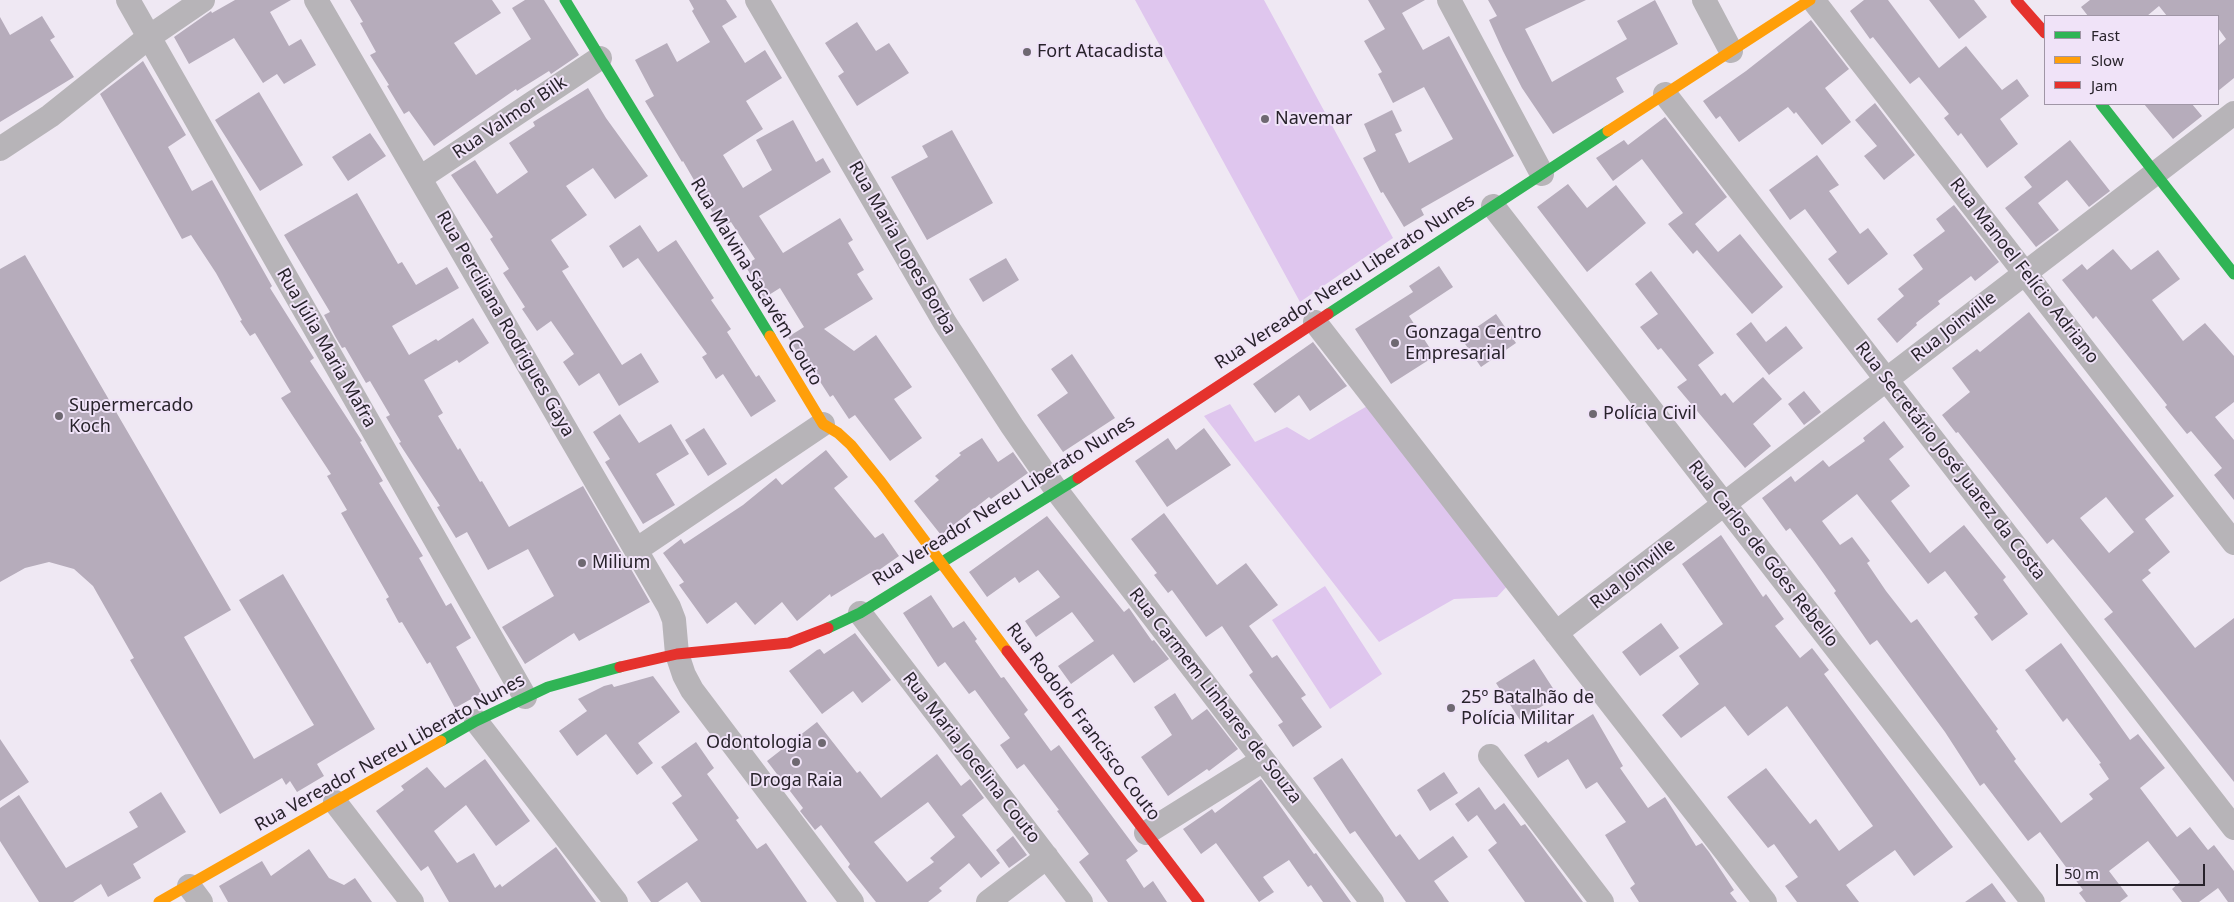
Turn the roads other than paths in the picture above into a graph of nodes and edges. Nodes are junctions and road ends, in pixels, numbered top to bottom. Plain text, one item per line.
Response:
1 (128, 0) edge
2 (203, 0) edge
3 (316, 0) edge
4 (565, 0) edge
5 (757, 0) edge
6 (1449, 0) edge
7 (1704, 0) edge
8 (1812, 0) edge
9 (2016, 0) edge
10 (2025, 5) edge
11 (2044, 32) edge
12 (149, 37) junction
13 (1732, 51) junction
14 (600, 58) junction
15 (1665, 94) junction
16 (2102, 105) edge
17 (2234, 113) edge
18 (0, 148) edge
19 (1542, 174) junction
20 (2155, 174) junction
21 (420, 178) junction
22 (1493, 206) junction
23 (2025, 273) junction
24 (2234, 274) edge
25 (1315, 322) junction
26 (1887, 380) junction
27 (822, 424) junction
28 (1057, 490) junction
29 (1724, 504) junction
30 (2234, 542) edge
31 (636, 550) junction
32 (940, 564) junction
33 (860, 613) junction
34 (1556, 633) junction
35 (678, 654) junction
36 (525, 697) junction
37 (476, 721) junction
38 (1490, 756) dead end
39 (1263, 760) junction
40 (335, 802) junction
41 (2234, 828) edge
42 (1146, 833) junction
43 (1047, 857) junction
44 (195, 894) edge
45 (159, 902) edge
46 (412, 902) edge
47 (616, 902) edge
48 (852, 902) edge
49 (988, 902) edge
50 (1081, 902) edge
51 (1199, 902) edge
52 (1372, 902) edge
53 (1602, 902) edge
54 (1765, 902) edge
55 (2033, 902) edge

1 - 12 street, Rua Júlia Maria Mafra
2 - 12 street
3 - 21 street, Rua Perciliana Rodrigues Gaya
4 - 14 main road, Rua Malvina Sacavém Couto
5 - 28 street, Rua Maria Lopes Borba
6 - 19 street
7 - 13 street
8 - 13 main road, Rua Vereador Nereu Liberato Nunes
8 - 23 street, Rua Manoel Felício Adriano
9 - 10 main road
10 - 11 main road
12 - 18 street
12 - 36 street, Rua Júlia Maria Mafra
13 - 15 main road, Rua Vereador Nereu Liberato Nunes
14 - 21 street, Rua Valmor Bilk
14 - 27 main road, Rua Malvina Sacavém Couto
15 - 19 main road, Rua Vereador Nereu Liberato Nunes
15 - 26 street, Rua Secretário José Juarez da Costa
16 - 20 main road
17 - 20 street, Rua Joinville
19 - 22 main road, Rua Vereador Nereu Liberato Nunes
20 - 23 street, Rua Joinville
20 - 24 main road
21 - 31 street, Rua Perciliana Rodrigues Gaya
22 - 25 main road, Rua Vereador Nereu Liberato Nunes
22 - 29 street, Rua Carlos de Góes Rebello
23 - 26 street, Rua Joinville
23 - 30 street, Rua Manoel Felício Adriano
25 - 28 main road, Rua Vereador Nereu Liberato Nunes
25 - 34 street
26 - 29 street, Rua Joinville
26 - 41 street, Rua Secretário José Juarez da Costa
27 - 31 street
27 - 32 main road, Rua Malvina Sacavém Couto
28 - 32 main road, Rua Vereador Nereu Liberato Nunes
28 - 39 street, Rua Carmem Linhares de Souza
29 - 34 street, Rua Joinville
29 - 55 street, Rua Carlos de Góes Rebello
31 - 35 street, Rua Perciliana Rodrigues Gaya
32 - 33 main road, Rua Vereador Nereu Liberato Nunes
32 - 42 main road, Rua Rodolfo Francisco Couto
33 - 35 main road, Rua Vereador Nereu Liberato Nunes
33 - 43 street, Rua Maria Jocelina Couto
34 - 54 street
35 - 36 main road, Rua Vereador Nereu Liberato Nunes
35 - 48 street, Rua Perciliana Rodrigues Gaya
36 - 37 main road, Rua Vereador Nereu Liberato Nunes
37 - 40 main road, Rua Vereador Nereu Liberato Nunes
37 - 47 street
38 - 53 street
39 - 42 street
39 - 52 street, Rua Carmem Linhares de Souza
40 - 44 main road, Rua Vereador Nereu Liberato Nunes
40 - 46 street
42 - 51 main road, Rua Rodolfo Francisco Couto
43 - 49 street
43 - 50 street, Rua Maria Jocelina Couto
44 - 45 main road, Rua Vereador Nereu Liberato Nunes

